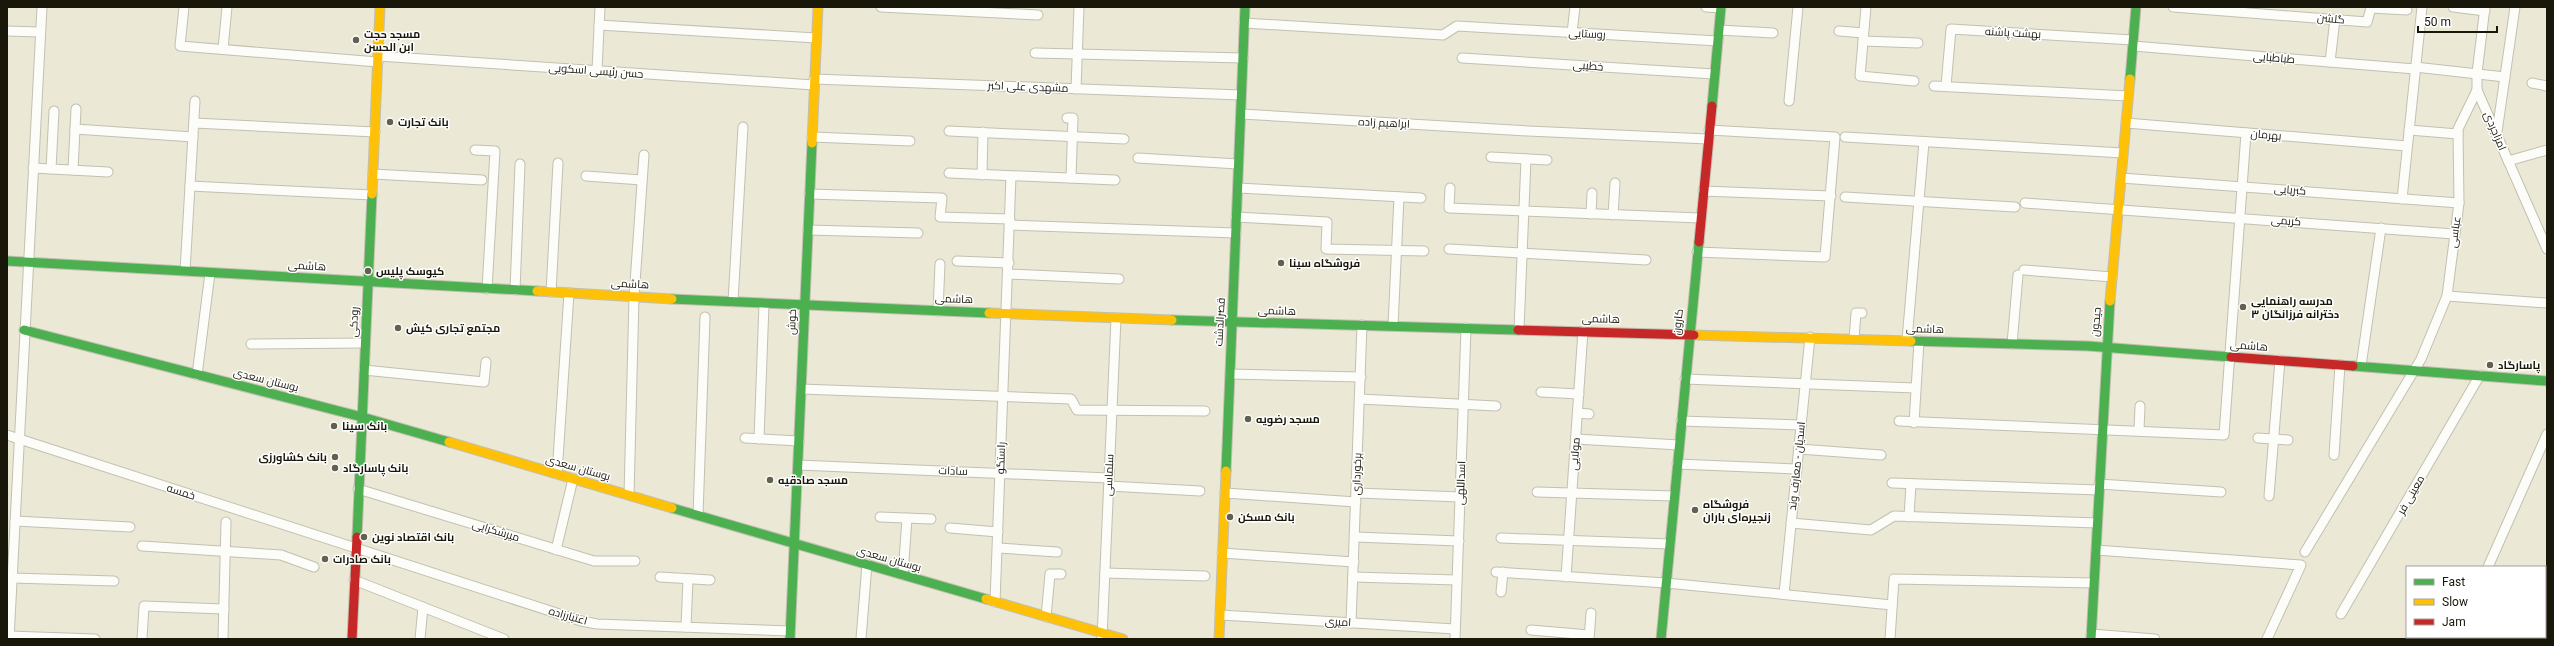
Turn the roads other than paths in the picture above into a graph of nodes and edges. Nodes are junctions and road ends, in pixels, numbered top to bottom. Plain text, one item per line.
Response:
1 (42, 7) edge
2 (184, 7) edge
3 (227, 7) edge
4 (380, 7) edge
5 (600, 7) edge
6 (818, 7) edge
7 (880, 7) edge
8 (1079, 7) edge
9 (1245, 7) edge
10 (1575, 7) edge
11 (1706, 7) edge
12 (1721, 7) edge
13 (1798, 7) edge
14 (1866, 7) edge
15 (2136, 7) edge
16 (2173, 7) edge
17 (2422, 7) edge
18 (2453, 7) edge
19 (2515, 7) edge
20 (2485, 9) edge
21 (2406, 10) dead end
22 (1038, 15) dead end
23 (2335, 19) junction
24 (1244, 23) junction
25 (599, 24) junction
26 (1719, 30) junction
27 (7, 31) edge
28 (1839, 31) dead end
29 (40, 32) junction
30 (1572, 33) junction
31 (1773, 33) dead end
32 (1863, 37) junction
33 (816, 38) junction
34 (1718, 41) junction
35 (1918, 43) dead end
36 (2133, 43) junction
37 (223, 49) junction
38 (1035, 53) dead end
39 (1077, 54) junction
40 (1243, 58) junction
41 (1462, 58) dead end
42 (378, 59) junction
43 (2330, 62) junction
44 (2415, 68) junction
45 (597, 70) junction
46 (2477, 73) junction
47 (1714, 74) junction
48 (2505, 76) junction
49 (1914, 81) dead end
50 (814, 82) junction
51 (2532, 83) dead end
52 (1934, 86) dead end
53 (1946, 86) junction
54 (2547, 86) edge
55 (1076, 89) junction
56 (2477, 90) junction
57 (1242, 95) junction
58 (2128, 96) junction
59 (195, 101) dead end
60 (1789, 102) dead end
61 (76, 109) dead end
62 (54, 111) dead end
63 (1241, 114) junction
64 (1067, 118) dead end
65 (194, 123) junction
66 (2126, 123) junction
67 (743, 127) dead end
68 (75, 130) junction
69 (949, 130) dead end
70 (2409, 130) junction
71 (375, 132) junction
72 (983, 132) junction
73 (2246, 133) junction
74 (2496, 133) junction
75 (1708, 134) junction
76 (2458, 134) junction
77 (1073, 135) junction
78 (193, 137) junction
79 (812, 137) junction
80 (1845, 138) dead end
81 (1124, 139) dead end
82 (910, 141) dead end
83 (1924, 142) junction
84 (2407, 146) junction
85 (476, 150) dead end
86 (2547, 150) edge
87 (2123, 153) junction
88 (644, 155) dead end
89 (1491, 157) dead end
90 (1138, 158) dead end
91 (1526, 159) junction
92 (1547, 160) dead end
93 (2508, 161) junction
94 (558, 163) dead end
95 (520, 164) dead end
96 (1238, 164) junction
97 (33, 168) junction
98 (51, 169) junction
99 (72, 170) junction
100 (108, 172) dead end
101 (949, 173) dead end
102 (373, 174) junction
103 (982, 175) junction
104 (586, 176) dead end
105 (1011, 176) junction
106 (1071, 178) junction
107 (2121, 178) junction
108 (482, 180) dead end
109 (642, 180) junction
110 (1115, 180) dead end
111 (1615, 183) dead end
112 (190, 186) junction
113 (2242, 187) junction
114 (1238, 188) junction
115 (1450, 188) dead end
116 (1703, 191) junction
117 (1592, 193) dead end
118 (809, 194) junction
119 (372, 195) junction
120 (1830, 196) junction
121 (1399, 197) junction
122 (1421, 198) dead end
123 (1846, 198) dead end
124 (2402, 198) junction
125 (1919, 202) junction
126 (2025, 203) dead end
127 (2459, 203) junction
128 (2015, 207) dead end
129 (2118, 209) junction
130 (1524, 212) junction
131 (1591, 214) junction
132 (1613, 215) junction
133 (1236, 217) junction
134 (1700, 218) junction
135 (2240, 218) junction
136 (1010, 222) junction
137 (2380, 228) junction
138 (808, 230) junction
139 (918, 233) dead end
140 (1236, 233) junction
141 (2454, 234) junction
142 (1449, 249) dead end
143 (2547, 249) edge
144 (1396, 250) junction
145 (1424, 251) dead end
146 (1697, 252) junction
147 (1522, 253) junction
148 (1646, 260) dead end
149 (7, 261) edge
150 (957, 261) dead end
151 (28, 262) junction
152 (1009, 263) junction
153 (940, 264) dead end
154 (185, 272) junction
155 (210, 273) junction
156 (1008, 274) junction
157 (2112, 277) junction
158 (1120, 279) dead end
159 (368, 282) junction
160 (487, 289) junction
161 (515, 290) junction
162 (551, 292) junction
163 (569, 293) junction
164 (2447, 296) junction
165 (634, 297) junction
166 (733, 302) junction
167 (2547, 303) edge
168 (764, 304) junction
169 (804, 306) junction
170 (938, 311) junction
171 (1007, 313) junction
172 (1862, 313) dead end
173 (705, 317) dead end
174 (1116, 318) junction
175 (1233, 322) junction
176 (1362, 325) junction
177 (1393, 326) junction
178 (1466, 328) junction
179 (1519, 329) junction
180 (24, 330) junction
181 (1583, 331) junction
182 (1689, 333) junction
183 (1810, 337) junction
184 (1854, 339) junction
185 (1907, 340) junction
186 (1919, 341) junction
187 (251, 344) dead end
188 (365, 344) junction
189 (2012, 344) junction
190 (2106, 347) junction
191 (2230, 356) junction
192 (2280, 360) junction
193 (486, 362) dead end
194 (2340, 365) junction
195 (2361, 366) junction
196 (364, 370) junction
197 (2413, 370) junction
198 (1230, 374) junction
199 (197, 375) junction
200 (2480, 375) junction
201 (1361, 377) junction
202 (1684, 379) junction
203 (2547, 381) edge
204 (1805, 383) junction
205 (1915, 388) junction
206 (801, 389) junction
207 (1541, 392) dead end
208 (1579, 394) junction
209 (1004, 397) junction
210 (1360, 399) junction
211 (1464, 403) junction
212 (1496, 406) dead end
213 (2140, 406) dead end
214 (1112, 411) junction
215 (1205, 412) dead end
216 (1578, 413) junction
217 (1589, 414) dead end
218 (362, 417) junction
219 (1681, 421) junction
220 (1900, 421) dead end
221 (1914, 423) junction
222 (1801, 425) junction
223 (2102, 428) junction
224 (2139, 430) junction
225 (2547, 434) edge
226 (7, 435) edge
227 (745, 438) dead end
228 (2258, 438) dead end
229 (19, 439) junction
230 (759, 439) junction
231 (1576, 439) junction
232 (2274, 439) junction
233 (2288, 440) dead end
234 (799, 441) junction
235 (1679, 445) junction
236 (1799, 449) junction
237 (1881, 455) dead end
238 (2334, 455) dead end
239 (1677, 464) junction
240 (798, 465) junction
241 (1797, 469) junction
242 (1001, 473) junction
243 (556, 474) junction
244 (573, 479) junction
245 (1109, 482) junction
246 (1892, 483) dead end
247 (1911, 484) junction
248 (2099, 487) junction
249 (358, 489) junction
250 (1200, 491) dead end
251 (1537, 492) dead end
252 (2221, 492) dead end
253 (1225, 493) junction
254 (1572, 493) junction
255 (629, 495) junction
256 (1674, 496) junction
257 (2269, 496) dead end
258 (1460, 497) junction
259 (1357, 498) junction
260 (698, 515) junction
261 (1909, 517) junction
262 (880, 518) dead end
263 (907, 518) junction
264 (931, 519) dead end
265 (15, 521) junction
266 (226, 522) dead end
267 (1791, 523) junction
268 (2097, 523) junction
269 (130, 527) dead end
270 (950, 528) dead end
271 (998, 532) junction
272 (1355, 537) junction
273 (1501, 538) dead end
274 (1569, 540) junction
275 (1459, 541) junction
276 (794, 543) junction
277 (1670, 544) junction
278 (142, 546) dead end
279 (998, 548) junction
280 (356, 549) junction
281 (556, 550) junction
282 (2096, 550) junction
283 (225, 552) junction
284 (1057, 552) dead end
285 (2306, 552) dead end
286 (1222, 553) junction
287 (635, 561) dead end
288 (1354, 562) junction
289 (867, 564) junction
290 (2488, 566) edge
291 (314, 567) dead end
292 (1105, 572) junction
293 (1061, 574) dead end
294 (903, 575) junction
295 (1204, 576) dead end
296 (1566, 576) junction
297 (660, 577) dead end
298 (1353, 577) junction
299 (12, 578) junction
300 (688, 579) junction
301 (354, 580) junction
302 (710, 580) dead end
303 (1457, 580) junction
304 (114, 581) dead end
305 (1666, 583) junction
306 (2094, 583) junction
307 (1501, 592) dead end
308 (1784, 594) junction
309 (996, 602) junction
310 (1892, 605) junction
311 (423, 607) junction
312 (224, 609) junction
313 (1591, 613) dead end
314 (2341, 614) dead end
315 (1220, 615) junction
316 (1046, 617) junction
317 (1351, 623) junction
318 (686, 627) junction
319 (1455, 629) junction
320 (1531, 630) dead end
321 (790, 635) edge
322 (1102, 636) edge
323 (2091, 636) edge
324 (9, 637) edge
325 (1589, 637) edge
326 (94, 639) edge
327 (142, 639) edge
328 (223, 639) edge
329 (352, 639) edge
330 (420, 639) edge
331 (504, 639) edge
332 (861, 639) edge
333 (1123, 639) edge
334 (1219, 639) edge
335 (1455, 639) edge
336 (1661, 639) edge
337 (1890, 639) edge
338 (2156, 639) edge
339 (2267, 639) edge

1 - 29 street
2 - 37 street, حسن رئیسی اسکویی
3 - 37 street
4 - 42 main road, رودکی
5 - 25 street
6 - 33 main road, خوش
7 - 22 street
8 - 39 street
9 - 24 main road, قصرالدشت
10 - 30 street
11 - 12 street
12 - 26 main road, کارون
13 - 60 street
14 - 32 street
15 - 36 main road, جیحون
16 - 23 street, گلشن
17 - 44 street
18 - 20 street
19 - 48 street
20 - 46 street, امزاجردی
21 - 23 street, گلشن
23 - 43 street
24 - 30 street, روستایی
24 - 40 main road, قصرالدشت
25 - 33 street
25 - 45 street
26 - 31 street
26 - 34 main road, کارون
27 - 29 street
28 - 32 street
29 - 97 street
30 - 34 street, روستایی
32 - 35 street
32 - 49 street
33 - 50 main road, خوش
34 - 47 main road, کارون
36 - 43 street, طباطبایی
36 - 53 street, بهشت پاشنه
36 - 58 main road, جیحون
37 - 42 street, حسن رئیسی اسکویی
38 - 39 street
39 - 40 street
39 - 55 street
40 - 57 main road, قصرالدشت
41 - 47 street, خطیبی
42 - 45 street, حسن رئیسی اسکویی
42 - 71 main road, رودکی
43 - 44 street, طباطبایی
44 - 46 street, طباطبایی
44 - 70 street
45 - 50 street, حسن رئیسی اسکویی
46 - 48 street, طباطبایی
46 - 56 street, امزاجردی
47 - 75 main road, کارون
48 - 74 street
50 - 55 street, مشهدی علی اکبر
50 - 79 main road, خوش
51 - 54 street
52 - 53 street
53 - 58 street
55 - 57 street, مشهدی علی اکبر
56 - 74 street, امزاجردی
56 - 76 street, عباسی
57 - 63 main road, قصرالدشت
58 - 66 main road, جیحون
59 - 65 street
61 - 68 street
62 - 98 street
63 - 75 street, ابراهیم زاده
63 - 96 main road, قصرالدشت
64 - 77 street
65 - 71 street
65 - 78 street
66 - 73 street, بهرمان
66 - 87 main road, جیحون
67 - 166 street
68 - 78 street
68 - 99 street
69 - 72 street
70 - 76 street
70 - 84 street
71 - 102 main road, رودکی
72 - 77 street
72 - 103 street
73 - 84 street, بهرمان
73 - 113 street
74 - 93 street, امزاجردی
75 - 116 main road, کارون
75 - 120 street, ابراهیم زاده
76 - 127 street, عباسی
77 - 81 street
77 - 106 street
78 - 112 street
79 - 82 street
79 - 118 main road, خوش
80 - 83 street
83 - 87 street
83 - 125 street
84 - 124 street
85 - 160 street
86 - 93 street
87 - 107 main road, جیحون
88 - 109 street
89 - 91 street
90 - 96 street
91 - 92 street
91 - 130 street
93 - 143 street, امزاجردی
94 - 162 street
95 - 161 street
96 - 114 main road, قصرالدشت
97 - 98 street
97 - 151 street
98 - 99 street
99 - 100 street
101 - 103 street
102 - 108 street
102 - 119 main road, رودکی
103 - 105 street
104 - 109 street
105 - 106 street
105 - 136 street, راستگو
106 - 110 street
107 - 113 street, کبریایی
107 - 129 main road, جیحون
109 - 165 street
111 - 132 street
112 - 119 street
112 - 154 street
113 - 124 street, کبریایی
113 - 135 street
114 - 121 street
114 - 133 main road, قصرالدشت
115 - 130 street
116 - 120 street
116 - 134 main road, کارون
117 - 131 street
118 - 136 street
118 - 138 main road, خوش
119 - 159 main road, رودکی
120 - 146 street
121 - 122 street
121 - 144 street
123 - 125 street
124 - 127 street, کبریایی
125 - 128 street
125 - 185 street
126 - 129 street, کریمی
127 - 141 street, عباسی
129 - 135 street, کریمی
129 - 157 main road, جیحون
130 - 131 street
130 - 147 street
131 - 132 street
132 - 134 street
133 - 140 main road, قصرالدشت
133 - 144 street
134 - 146 main road, کارون
135 - 137 street, کریمی
135 - 191 street
136 - 140 street
136 - 152 street, راستگو
137 - 141 street, کریمی
137 - 195 street
138 - 139 street
138 - 169 main road, خوش
140 - 175 main road, قصرالدشت
141 - 164 street, عباسی
142 - 147 street
144 - 145 street
144 - 177 street
146 - 182 main road, کارون
147 - 148 street
147 - 179 street
149 - 151 main road, هاشمی
150 - 152 street
151 - 154 main road, هاشمی
151 - 180 street
152 - 156 street, راستگو
153 - 170 street
154 - 155 main road, هاشمی
155 - 159 main road, هاشمی
155 - 199 street
156 - 158 street
156 - 171 street, راستگو
157 - 189 street
157 - 190 main road, جیحون
159 - 160 main road, هاشمی
159 - 188 main road, رودکی
160 - 161 main road, هاشمی
161 - 162 main road, هاشمی
162 - 163 main road, هاشمی
163 - 165 main road, هاشمی
163 - 243 street
164 - 167 street
164 - 197 street, عباسی
165 - 166 main road, هاشمی
165 - 255 street
166 - 168 main road, هاشمی
168 - 169 main road, هاشمی
168 - 230 street
169 - 170 main road, هاشمی
169 - 206 main road, خوش
170 - 171 main road, هاشمی
171 - 174 main road, هاشمی
171 - 209 street, راستگو
172 - 184 street
173 - 260 street
174 - 175 main road, هاشمی
174 - 214 street, سلماسی
175 - 176 main road, هاشمی
175 - 198 main road, قصرالدشت
176 - 177 main road, هاشمی
176 - 201 street, برخورداری
177 - 178 main road, هاشمی
178 - 179 main road, هاشمی
178 - 211 street, اسداللهی
179 - 181 main road, هاشمی
180 - 199 main road, بوستان سعدی
180 - 229 street
181 - 182 main road, هاشمی
181 - 208 street, مولایی
182 - 183 main road, هاشمی
182 - 202 main road, کارون
183 - 184 main road, هاشمی
183 - 204 street, اسدیان - معارف وند
184 - 185 main road, هاشمی
185 - 186 main road, هاشمی
186 - 189 main road, هاشمی
186 - 205 street
187 - 188 street
188 - 196 main road, رودکی
189 - 190 main road, هاشمی
190 - 191 main road, هاشمی
190 - 223 main road, جیحون
191 - 192 main road, هاشمی
191 - 224 street
192 - 194 main road, هاشمی
192 - 232 street
193 - 196 street
194 - 195 main road, هاشمی
194 - 238 street
195 - 197 main road, هاشمی
196 - 218 main road, رودکی
197 - 200 main road, هاشمی
197 - 285 street, عباسی
198 - 201 street
198 - 253 main road, قصرالدشت
199 - 218 main road, بوستان سعدی
200 - 203 main road, هاشمی
200 - 314 street, معینی فر
201 - 210 street, برخورداری
202 - 204 street
202 - 219 main road, کارون
204 - 205 street
204 - 222 street, اسدیان - معارف وند
205 - 221 street
206 - 209 street
206 - 234 main road, خوش
207 - 208 street
208 - 216 street, مولایی
209 - 214 street
209 - 242 street, راستگو
210 - 211 street
210 - 259 street, برخورداری
211 - 212 street
211 - 258 street, اسداللهی
213 - 224 street
214 - 215 street
214 - 245 street, سلماسی
216 - 217 street
216 - 231 street, مولایی
218 - 243 main road, بوستان سعدی
218 - 249 main road, رودکی
219 - 222 street
219 - 235 main road, کارون
220 - 221 street
221 - 223 street
222 - 236 street, اسدیان - معارف وند
223 - 224 street
223 - 248 main road, جیحون
225 - 290 street
226 - 229 street, خمسه
227 - 230 street
228 - 232 street
229 - 265 street
229 - 280 street, خمسه
230 - 234 street
231 - 235 street
231 - 254 street, مولایی
232 - 233 street
232 - 257 street
234 - 240 main road, خوش
235 - 239 main road, کارون
236 - 237 street
236 - 241 street, اسدیان - معارف وند
239 - 241 street
239 - 256 main road, کارون
240 - 242 street, سادات
240 - 276 main road, خوش
241 - 267 street, اسدیان - معارف وند
242 - 245 street, سادات
242 - 271 street, راستگو
243 - 244 main road, بوستان سعدی
244 - 255 main road, بوستان سعدی
244 - 281 street
245 - 250 street, سادات
245 - 292 street, سلماسی
246 - 247 street
247 - 248 street
247 - 261 street
248 - 252 street
248 - 268 main road, جیحون
249 - 280 main road, رودکی
249 - 281 street, میرشکرایی
251 - 254 street
253 - 259 street
253 - 286 main road, قصرالدشت
254 - 256 street
254 - 274 street, مولایی
255 - 260 main road, بوستان سعدی
256 - 277 main road, کارون
258 - 259 street
258 - 275 street, اسداللهی
259 - 272 street, برخورداری
260 - 276 main road, بوستان سعدی
261 - 267 street
261 - 268 street
262 - 263 street
263 - 264 street
263 - 294 street
265 - 269 street
265 - 299 street
266 - 283 street
267 - 308 street, اسدیان - معارف وند
268 - 282 main road, جیحون
270 - 271 street
271 - 279 street, راستگو
272 - 275 street
272 - 288 street, برخورداری
273 - 274 street
274 - 277 street
274 - 296 street, مولایی
275 - 303 street, اسداللهی
276 - 289 main road, بوستان سعدی
276 - 321 main road, خوش
277 - 305 main road, کارون
278 - 283 street
279 - 284 street
279 - 309 street, راستگو
280 - 301 main road, رودکی
280 - 318 street, اعتبارزاده
281 - 287 street, میرشکرایی
282 - 306 main road, جیحون
282 - 339 street
283 - 291 street
283 - 312 street
286 - 288 street
286 - 315 main road, قصرالدشت
288 - 298 street, برخورداری
289 - 294 main road, بوستان سعدی
289 - 332 street
292 - 295 street
292 - 322 street, سلماسی
293 - 316 street
294 - 309 main road, بوستان سعدی
296 - 305 street
296 - 307 street
297 - 300 street
298 - 303 street
298 - 317 street, برخورداری
299 - 304 street
299 - 324 street
300 - 302 street
300 - 318 street
301 - 311 street
301 - 329 main road, رودکی
303 - 319 street, اسداللهی
305 - 308 street
305 - 336 main road, کارون
306 - 310 street
306 - 323 main road, جیحون
308 - 310 street
309 - 316 main road, بوستان سعدی
310 - 337 street
311 - 330 street
311 - 331 street
312 - 327 street
312 - 328 street
313 - 325 street
315 - 317 street, امیری
315 - 334 main road, قصرالدشت
316 - 322 main road, بوستان سعدی
317 - 319 street, امیری
318 - 321 street, اعتبارزاده
319 - 335 street, اسداللهی
320 - 325 street
322 - 333 main road, بوستان سعدی
323 - 338 street
324 - 326 street

